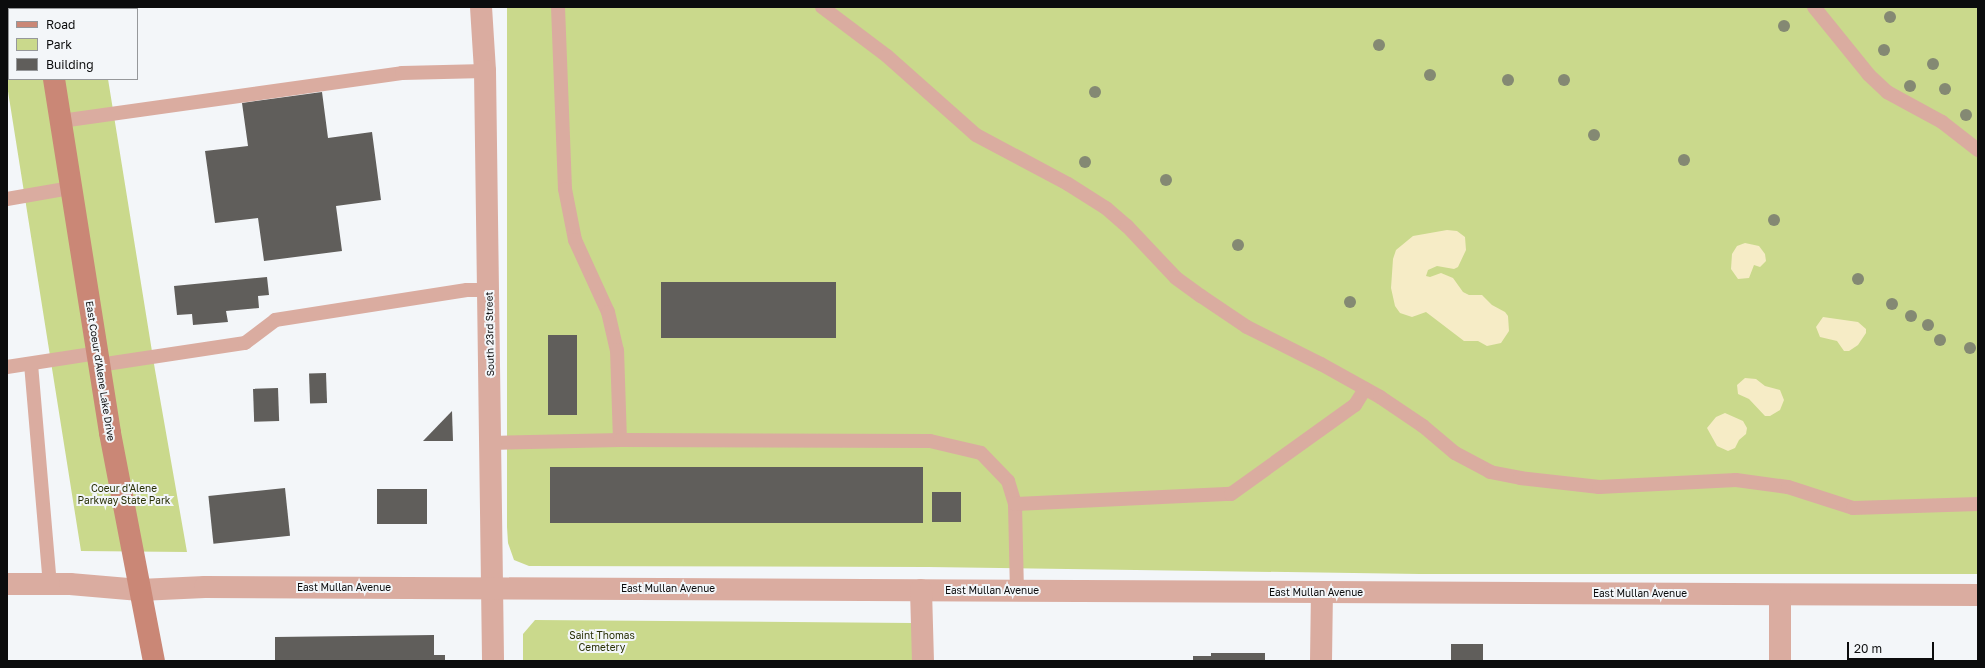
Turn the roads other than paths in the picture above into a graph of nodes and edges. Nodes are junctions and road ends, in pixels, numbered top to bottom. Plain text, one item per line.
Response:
1 (481, 7) edge
2 (558, 7) edge
3 (822, 7) edge
4 (1814, 7) edge
5 (485, 71) junction
6 (54, 80) edge
7 (61, 121) junction
8 (1978, 150) edge
9 (71, 188) junction
10 (7, 199) edge
11 (489, 290) junction
12 (98, 359) junction
13 (31, 364) junction
14 (7, 367) edge
15 (1364, 389) junction
16 (620, 440) junction
17 (491, 443) junction
18 (1015, 504) junction
19 (1978, 504) edge
20 (7, 584) edge
21 (50, 584) junction
22 (492, 589) junction
23 (140, 590) junction
24 (921, 590) junction
25 (1017, 591) junction
26 (1322, 593) junction
27 (1780, 595) junction
28 (1978, 595) edge
29 (154, 661) edge
30 (493, 661) edge
31 (923, 661) edge
32 (1321, 661) edge
33 (1780, 661) edge

1 - 5 street, South 23rd Street
2 - 16 lane
3 - 15 lane
4 - 8 lane
5 - 7 lane
5 - 11 street, South 23rd Street
6 - 7 street, East Coeur d'Alene Lake Drive
7 - 9 street, East Coeur d'Alene Lake Drive
9 - 10 lane
9 - 12 street, East Coeur d'Alene Lake Drive
11 - 12 lane
11 - 17 street, South 23rd Street
12 - 13 lane
12 - 23 street, East Coeur d'Alene Lake Drive
13 - 14 lane
13 - 21 lane
15 - 18 lane
15 - 19 lane
16 - 17 lane
16 - 18 lane
17 - 22 street, South 23rd Street
18 - 25 lane
20 - 21 street, East Mullan Avenue
21 - 23 street, East Mullan Avenue
22 - 23 street, East Mullan Avenue
22 - 24 street, East Mullan Avenue
22 - 30 street, South 23rd Street
23 - 29 street, East Coeur d'Alene Lake Drive
24 - 25 street, East Mullan Avenue
24 - 31 street
25 - 26 street, East Mullan Avenue
26 - 27 street, East Mullan Avenue
26 - 32 street
27 - 28 street, East Mullan Avenue
27 - 33 street

